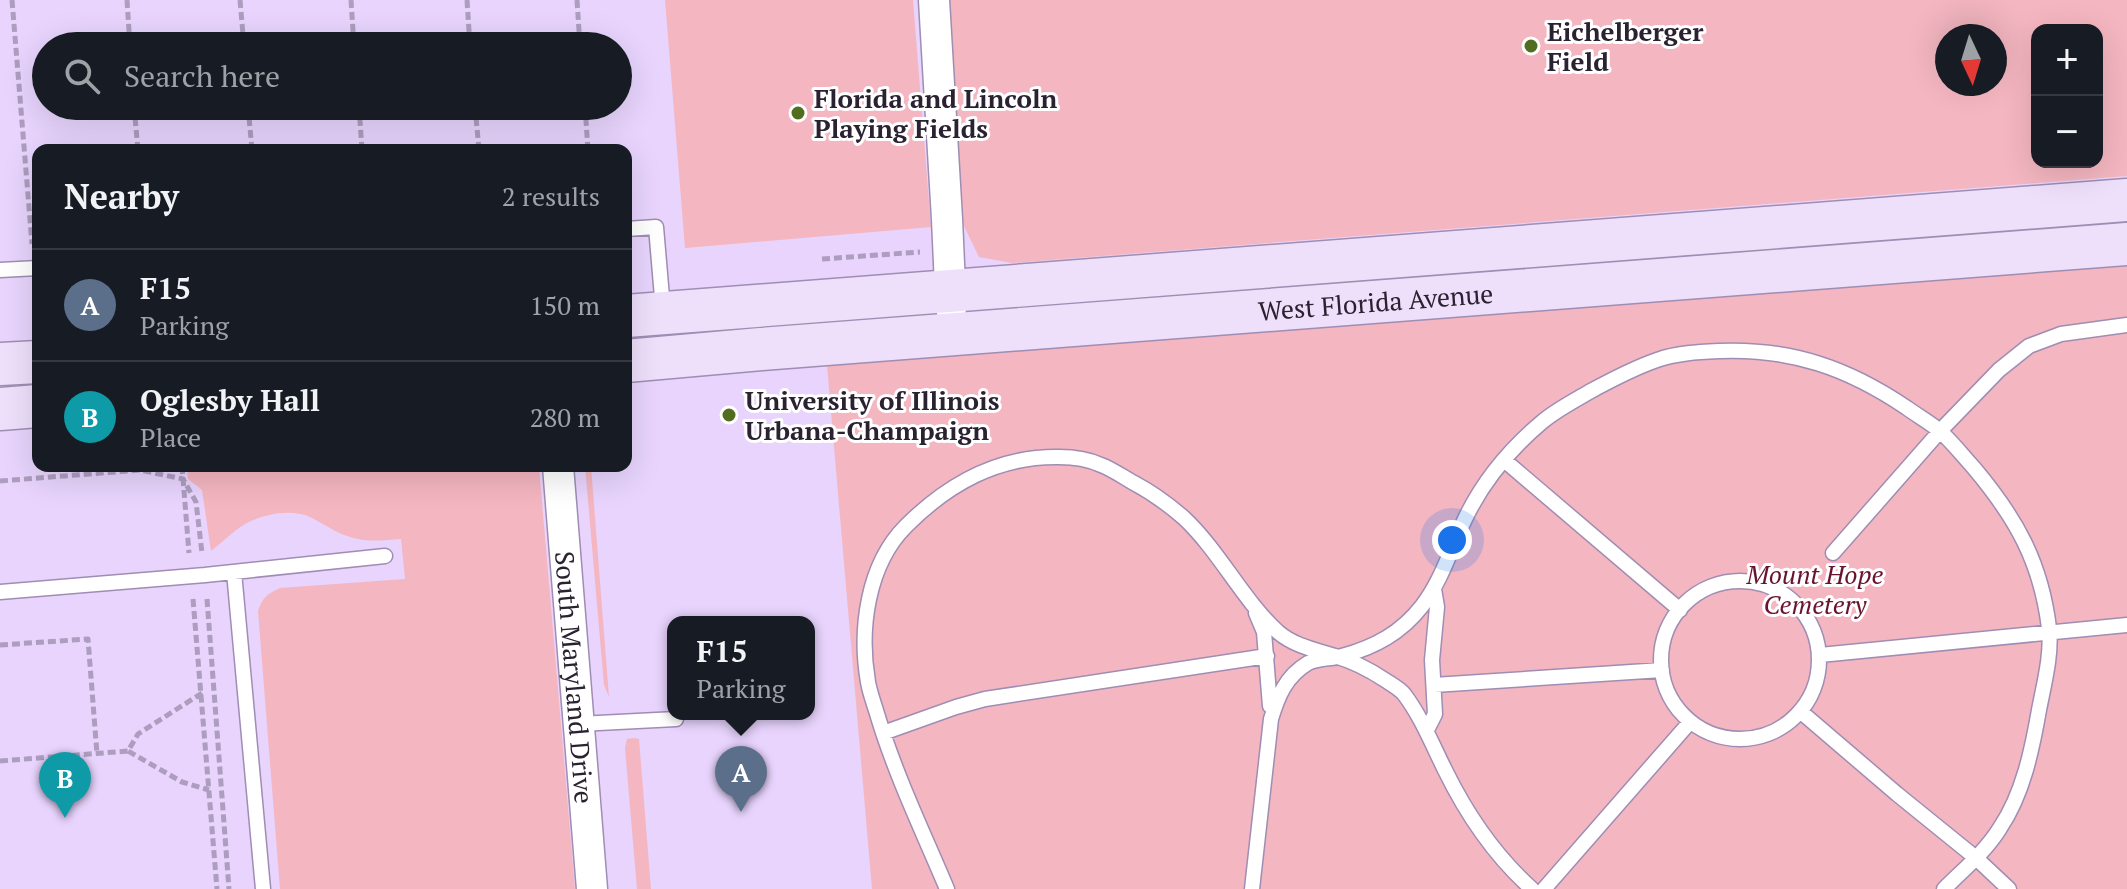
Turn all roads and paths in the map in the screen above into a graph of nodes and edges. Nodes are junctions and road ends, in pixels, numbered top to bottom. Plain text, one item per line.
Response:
1 (12, 0) edge
2 (127, 0) edge
3 (240, 0) edge
4 (351, 0) edge
5 (467, 0) edge
6 (577, 0) edge
7 (934, 0) edge
8 (129, 32) edge
9 (243, 32) edge
10 (353, 32) edge
11 (469, 32) edge
12 (579, 32) edge
13 (135, 120) edge
14 (249, 120) edge
15 (360, 120) edge
16 (476, 120) edge
17 (586, 120) edge
18 (137, 144) edge
19 (251, 144) edge
20 (362, 144) edge
21 (478, 144) edge
22 (588, 144) edge
23 (2127, 200) edge
24 (632, 229) edge
25 (32, 244) dead end
26 (2127, 244) edge
27 (32, 268) edge
28 (0, 270) edge
29 (949, 291) junction
30 (645, 315) edge
31 (2127, 325) edge
32 (953, 334) junction
33 (632, 361) edge
34 (32, 362) edge
35 (0, 364) edge
36 (32, 406) edge
37 (0, 409) edge
38 (1940, 431) junction
39 (1504, 460) junction
40 (115, 472) edge
41 (150, 472) edge
42 (182, 472) edge
43 (558, 472) edge
44 (183, 479) junction
45 (0, 481) edge
46 (1833, 553) dead end
47 (385, 556) dead end
48 (234, 572) junction
49 (198, 575) junction
50 (1434, 589) junction
51 (0, 592) edge
52 (1253, 603) junction
53 (1680, 610) junction
54 (2127, 625) edge
55 (2050, 632) junction
56 (0, 645) edge
57 (1820, 655) junction
58 (1267, 656) junction
59 (1338, 657) junction
60 (1662, 670) junction
61 (1434, 685) junction
62 (202, 693) junction
63 (1800, 711) junction
64 (667, 719) edge
65 (1271, 719) junction
66 (1690, 722) junction
67 (579, 724) junction
68 (1427, 730) junction
69 (883, 733) junction
70 (128, 751) junction
71 (97, 754) junction
72 (62, 756) junction
73 (0, 761) edge
74 (66, 772) dead end
75 (209, 790) junction
76 (1976, 858) junction
77 (217, 889) edge
78 (229, 889) edge
79 (263, 889) edge
80 (592, 889) edge
81 (947, 889) edge
82 (1252, 889) edge
83 (1532, 889) edge
84 (1544, 889) edge
85 (1944, 889) edge
86 (2009, 889) edge

1 - 25 path
2 - 8 path
3 - 9 path
4 - 10 path
5 - 11 path
6 - 12 path
7 - 29 street
13 - 18 path
14 - 19 path
15 - 20 path
16 - 21 path
17 - 22 path
23 - 29 main road, West Florida Avenue
24 - 30 lane
26 - 32 main road, West Florida Avenue
27 - 28 lane
29 - 30 main road, West Florida Avenue
29 - 32 street
31 - 38 lane
32 - 33 main road, West Florida Avenue
34 - 35 main road
36 - 37 main road
38 - 39 lane
38 - 46 lane
38 - 55 lane
39 - 50 lane
39 - 53 lane
40 - 45 path
41 - 44 path
42 - 44 path
43 - 67 street, South Maryland Drive
44 - 49 path
44 - 49 path
47 - 48 lane
48 - 49 lane
48 - 79 lane
49 - 51 lane
49 - 62 path
49 - 78 path
50 - 59 lane
50 - 61 lane
52 - 58 lane
52 - 59 lane
52 - 69 lane
53 - 57 lane
53 - 60 lane
54 - 55 lane
55 - 57 lane
55 - 76 lane
56 - 71 path
57 - 63 lane
58 - 65 lane
58 - 69 lane
59 - 65 lane
59 - 68 lane
60 - 61 lane
60 - 66 lane
61 - 68 lane
62 - 70 path
62 - 75 path
63 - 66 lane
63 - 76 lane
64 - 67 lane
65 - 82 lane
66 - 84 lane
67 - 80 street, South Maryland Drive
68 - 83 lane
69 - 81 lane
70 - 71 path
70 - 75 path
71 - 72 path
72 - 73 path
72 - 74 path
75 - 77 path
76 - 85 lane
76 - 86 lane

